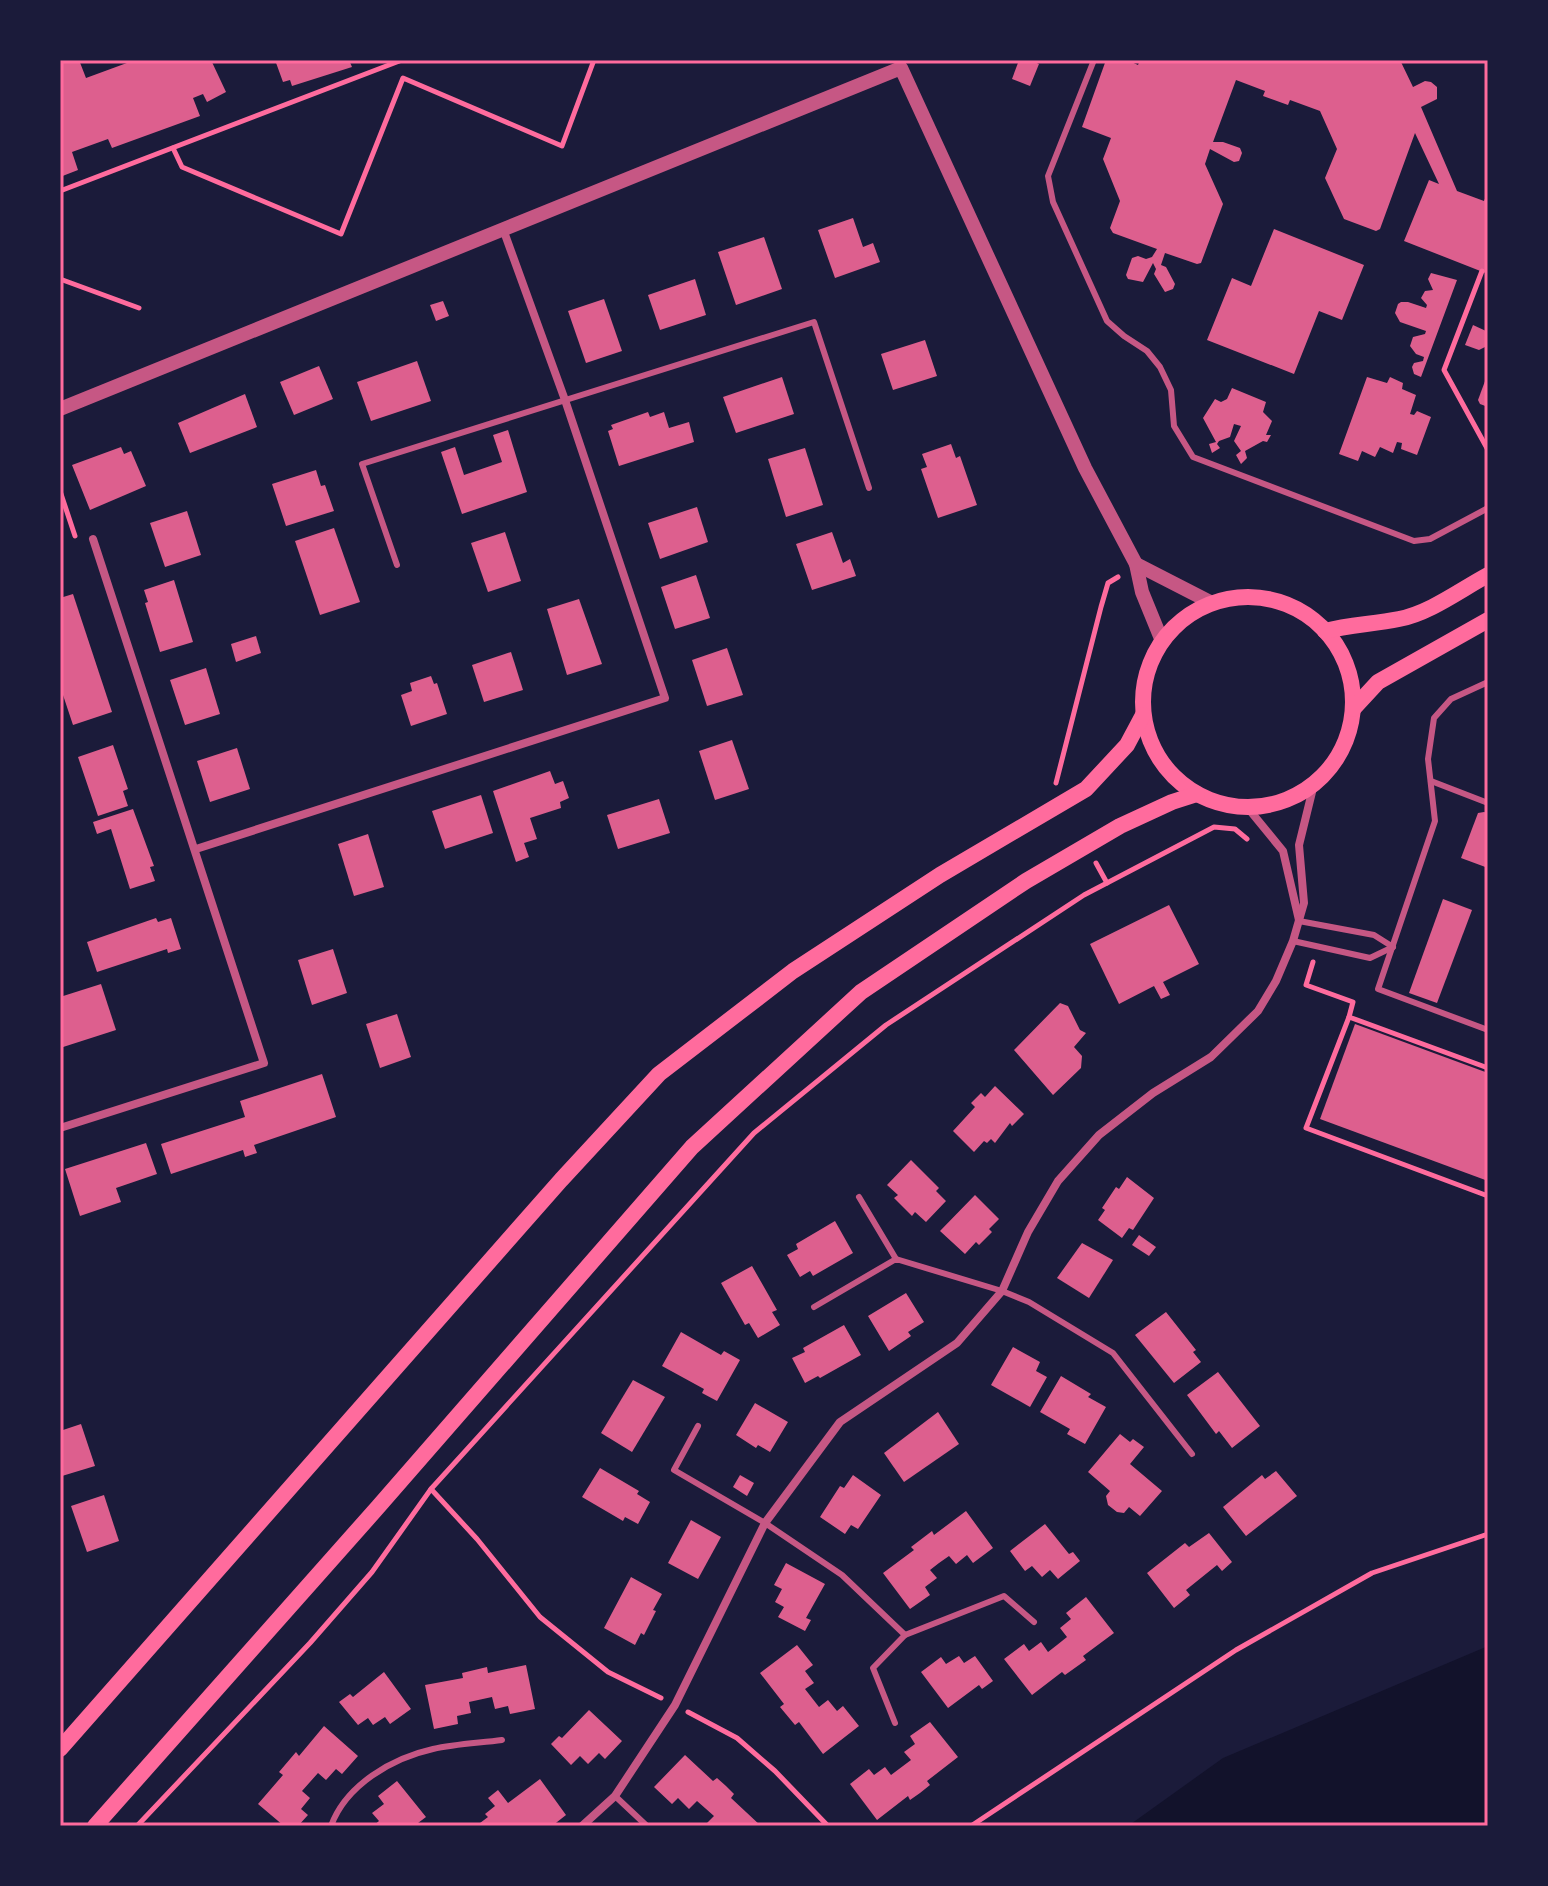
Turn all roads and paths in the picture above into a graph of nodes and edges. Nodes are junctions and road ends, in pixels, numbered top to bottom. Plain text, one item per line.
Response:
1 (402, 60) edge
2 (594, 60) edge
3 (1094, 60) edge
4 (900, 64) edge
5 (173, 148) junction
6 (60, 191) edge
7 (503, 229) junction
8 (1482, 271) dead end
9 (60, 279) edge
10 (139, 308) dead end
11 (565, 400) junction
12 (60, 409) edge
13 (1488, 450) edge
14 (869, 488) dead end
15 (60, 491) edge
16 (1488, 508) edge
17 (93, 539) joint
18 (1136, 564) junction
19 (397, 565) dead end
20 (1488, 575) edge
21 (1212, 603) junction
22 (1488, 620) edge
23 (1325, 631) junction
24 (1162, 641) junction
25 (1488, 682) edge
26 (1353, 709) junction
27 (1143, 715) junction
28 (1431, 781) junction
29 (1314, 784) junction
30 (1055, 785) dead end
31 (1197, 794) junction
32 (1488, 803) edge
33 (1247, 807) junction
34 (1257, 848) dead end
35 (196, 849) junction
36 (1299, 921) junction
37 (1293, 941) junction
38 (1393, 947) junction
39 (1314, 957) dead end
40 (1349, 1017) junction
41 (1488, 1030) edge
42 (1488, 1068) edge
43 (60, 1128) edge
44 (1488, 1196) edge
45 (859, 1197) dead end
46 (896, 1259) junction
47 (1002, 1291) junction
48 (814, 1307) dead end
49 (698, 1426) dead end
50 (1192, 1454) dead end
51 (431, 1489) junction
52 (765, 1523) junction
53 (1488, 1534) edge
54 (1034, 1622) dead end
55 (905, 1635) junction
56 (675, 1705) junction
57 (895, 1723) dead end
58 (502, 1740) dead end
59 (60, 1749) edge
60 (615, 1796) junction
61 (95, 1826) edge
62 (137, 1826) edge
63 (331, 1826) edge
64 (582, 1826) edge
65 (647, 1826) edge
66 (828, 1826) edge
67 (971, 1826) edge

1 - 5 path
2 - 5 path
3 - 16 lane
4 - 7 street
4 - 18 street
5 - 6 path
7 - 11 street
7 - 12 street
8 - 13 path
9 - 10 path
11 - 14 lane
11 - 19 lane
11 - 35 street
15 - 17 path
17 - 35 street
18 - 21 street
18 - 24 street
18 - 30 path
20 - 23 main road
21 - 23 main road
21 - 24 main road
22 - 26 main road
23 - 26 main road
24 - 27 main road
25 - 28 lane
26 - 29 main road
27 - 31 main road
27 - 59 main road
28 - 32 lane
28 - 38 lane
29 - 33 main road
29 - 36 street
31 - 33 main road
31 - 61 main road
33 - 36 street
34 - 51 path
35 - 43 street
36 - 37 street
36 - 38 lane
37 - 38 lane
37 - 47 street
38 - 41 lane
39 - 40 path
40 - 42 path
40 - 44 path
45 - 46 lane
46 - 47 lane
46 - 48 lane
47 - 50 lane
47 - 52 street
49 - 52 lane
51 - 56 path
51 - 62 path
52 - 55 lane
52 - 56 street
53 - 67 path
54 - 55 lane
55 - 57 lane
56 - 60 street
56 - 66 path
58 - 63 lane
60 - 64 street
60 - 65 lane

